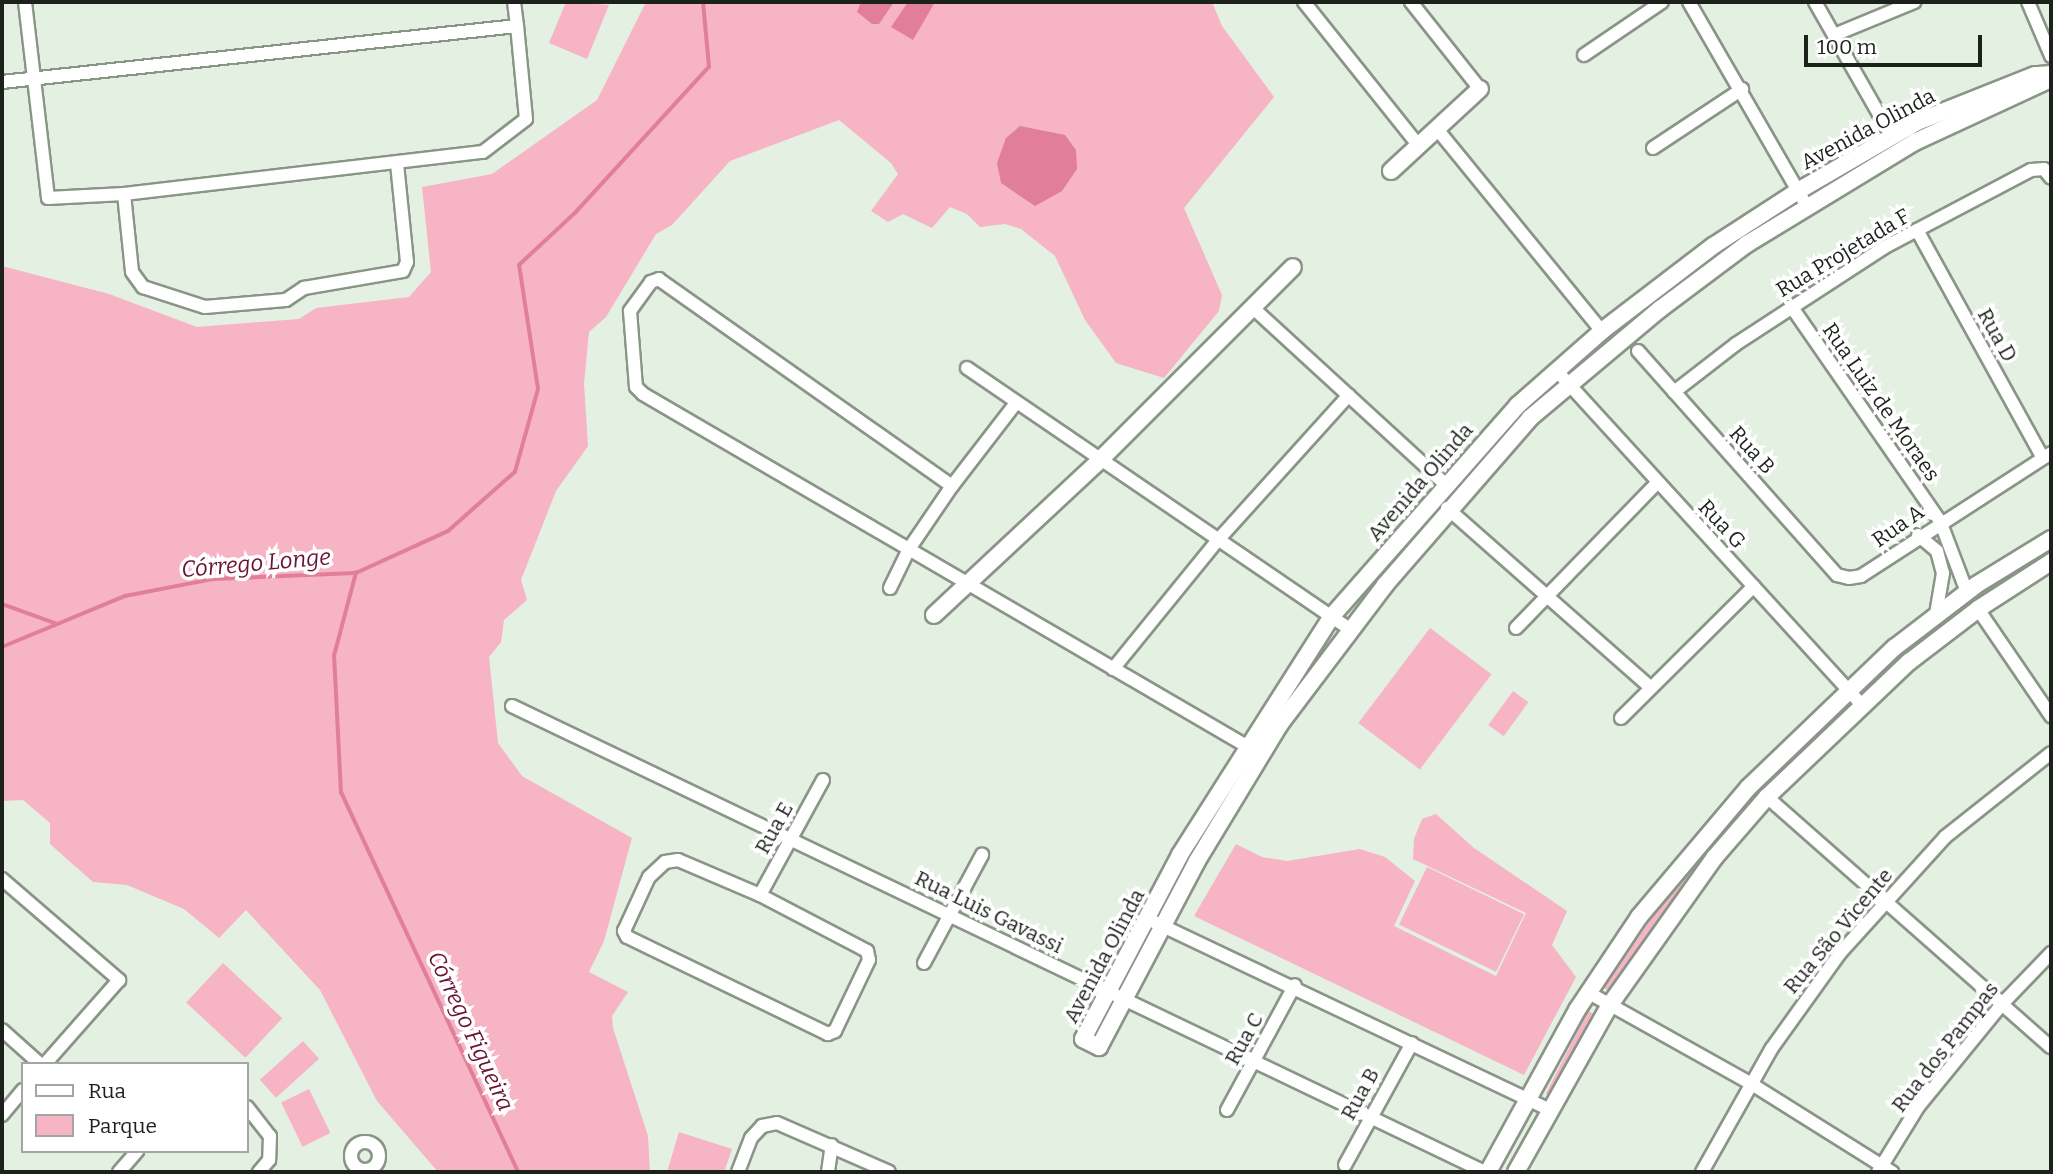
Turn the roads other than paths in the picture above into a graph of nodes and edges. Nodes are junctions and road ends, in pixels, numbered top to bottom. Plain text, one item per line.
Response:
1 (25, 2) edge
2 (514, 2) edge
3 (1304, 2) edge
4 (1410, 2) edge
5 (1662, 2) edge
6 (1689, 2) edge
7 (1815, 2) edge
8 (1914, 2) edge
9 (2028, 2) edge
10 (517, 26) junction
11 (1834, 35) junction
12 (1584, 55) dead end
13 (2051, 56) edge
14 (2051, 74) edge
15 (33, 78) junction
16 (2051, 79) edge
17 (2, 82) edge
18 (1480, 89) joint
19 (1742, 89) junction
20 (1437, 129) junction
21 (1891, 135) junction
22 (1419, 145) junction
23 (1653, 148) dead end
24 (1899, 151) junction
25 (397, 164) junction
26 (1391, 171) dead end
27 (2048, 173) edge
28 (1798, 191) junction
29 (124, 194) junction
30 (1807, 206) junction
31 (1917, 230) junction
32 (1293, 267) dead end
33 (1648, 296) junction
34 (1791, 306) junction
35 (1254, 308) junction
36 (1660, 309) junction
37 (1602, 331) junction
38 (1638, 351) dead end
39 (967, 368) dead end
40 (1556, 370) junction
41 (1568, 384) junction
42 (1674, 392) junction
43 (1349, 395) junction
44 (1016, 403) junction
45 (2047, 456) edge
46 (1099, 461) junction
47 (1657, 483) junction
48 (1445, 484) junction
49 (952, 486) junction
50 (1447, 508) junction
51 (1940, 521) junction
52 (1918, 535) junction
53 (1218, 540) junction
54 (2051, 540) edge
55 (909, 549) junction
56 (1389, 549) junction
57 (1405, 561) junction
58 (2051, 562) edge
59 (1837, 575) joint
60 (1959, 575) junction
61 (968, 583) junction
62 (1942, 583) junction
63 (1754, 586) junction
64 (890, 588) dead end
65 (1967, 592) junction
66 (1547, 595) junction
67 (1978, 609) junction
68 (1936, 614) junction
69 (934, 615) dead end
70 (1332, 616) junction
71 (1516, 628) dead end
72 (1352, 631) junction
73 (1113, 669) junction
74 (1650, 687) junction
75 (1848, 689) junction
76 (1862, 705) junction
77 (512, 706) dead end
78 (2051, 716) edge
79 (1621, 718) dead end
80 (1245, 746) junction
81 (2051, 753) edge
82 (1262, 754) junction
83 (823, 780) dead end
84 (1767, 797) junction
85 (790, 839) junction
86 (982, 855) dead end
87 (2, 879) edge
88 (760, 895) junction
89 (1885, 902) junction
90 (951, 914) junction
91 (1149, 919) junction
92 (1164, 926) junction
93 (2051, 953) edge
94 (924, 963) dead end
95 (1295, 985) junction
96 (1110, 992) junction
97 (1588, 993) junction
98 (1125, 1000) junction
99 (2002, 1004) junction
100 (1609, 1006) junction
101 (2, 1030) edge
102 (1412, 1043) junction
103 (2051, 1047) edge
104 (1254, 1061) junction
105 (41, 1062) edge
106 (45, 1062) edge
107 (1750, 1083) junction
108 (21, 1092) edge
109 (1528, 1098) junction
110 (248, 1108) edge
111 (1227, 1110) dead end
112 (1551, 1110) junction
113 (2, 1115) edge
114 (1368, 1116) junction
115 (832, 1145) junction
116 (135, 1153) edge
117 (1345, 1165) dead end
118 (1883, 1170) edge
119 (119, 1172) edge
120 (259, 1172) edge
121 (737, 1172) edge
122 (828, 1172) edge
123 (889, 1172) edge
124 (1487, 1172) edge
125 (1516, 1172) edge
126 (1702, 1172) edge

1 - 15 street
2 - 10 street
3 - 22 street
4 - 18 street
5 - 12 street
6 - 19 street
7 - 11 street
8 - 11 street
9 - 13 street
10 - 15 street
10 - 25 street
11 - 21 street
14 - 21 street, Avenida Olinda
15 - 17 street
15 - 29 street
16 - 24 street, Avenida Olinda
18 - 20 street
19 - 23 street
19 - 28 street
20 - 22 street
20 - 37 street
21 - 24 street
21 - 28 street, Avenida Olinda
22 - 26 street
24 - 30 street, Avenida Olinda
25 - 29 street
25 - 29 street
27 - 31 street, Rua Projetada F
28 - 30 street
28 - 33 street, Avenida Olinda
30 - 36 street, Avenida Olinda
31 - 34 street, Rua Projetada F
31 - 45 street, Rua D
32 - 35 street
33 - 36 street
33 - 37 street, Avenida Olinda
34 - 42 street, Rua Projetada F
34 - 51 street, Rua Luiz de Moraes
35 - 43 street
35 - 46 street
36 - 41 street, Avenida Olinda
37 - 40 street, Avenida Olinda
38 - 42 street, Rua B
39 - 44 street
40 - 41 street, Rua G
40 - 48 street, Avenida Olinda
41 - 47 street, Rua G
41 - 50 street, Avenida Olinda
42 - 59 street, Rua B
43 - 48 street
43 - 53 street
44 - 46 street
44 - 49 street
45 - 51 street, Rua A
46 - 53 street
46 - 61 street
47 - 63 street, Rua G
47 - 66 street
48 - 56 street, Avenida Olinda
49 - 55 street
49 - 55 street
50 - 57 street, Avenida Olinda
50 - 66 street
51 - 52 street, Rua A
51 - 60 street, Rua Luiz de Moraes
52 - 59 street, Rua A
52 - 62 street
53 - 70 street
53 - 73 street
54 - 65 street
55 - 61 street
55 - 64 street
56 - 57 street
56 - 70 street, Avenida Olinda
57 - 72 street, Avenida Olinda
58 - 67 street
60 - 62 street
60 - 65 street, Rua Luiz de Moraes
61 - 69 street
61 - 73 street
62 - 68 street
63 - 74 street
63 - 75 street, Rua G
65 - 67 street
65 - 68 street
66 - 71 street
66 - 74 street
67 - 76 street
67 - 78 street
68 - 75 street
70 - 72 street
70 - 80 street, Avenida Olinda
72 - 82 street, Avenida Olinda
73 - 80 street
74 - 79 street
75 - 76 street, Rua G
75 - 97 street
76 - 84 street
77 - 85 street, Rua Luis Gavassi
80 - 82 street
80 - 91 street, Avenida Olinda
81 - 89 street, Rua São Vicente
82 - 92 street, Avenida Olinda
83 - 85 street, Rua E
84 - 89 street
84 - 100 street
85 - 88 street, Rua E
85 - 90 street, Rua Luis Gavassi
86 - 90 street
87 - 106 street
88 - 88 street
89 - 99 street
89 - 107 street, Rua São Vicente
90 - 94 street
90 - 96 street, Rua Luis Gavassi
91 - 92 street
91 - 96 street, Avenida Olinda
92 - 95 street
92 - 98 street, Avenida Olinda
93 - 99 street, Rua dos Pampas
95 - 102 street
95 - 104 street, Rua C
96 - 98 street, Rua Luis Gavassi
96 - 98 street, Avenida Olinda
97 - 100 street
97 - 109 street
98 - 104 street, Rua Luis Gavassi
99 - 103 street
99 - 118 street, Rua dos Pampas
100 - 107 street
100 - 112 street
101 - 105 street
102 - 109 street
102 - 114 street, Rua B
104 - 111 street, Rua C
104 - 114 street, Rua Luis Gavassi
107 - 118 street
107 - 126 street, Rua São Vicente
108 - 113 street
109 - 112 street
109 - 124 street
110 - 120 street
112 - 125 street
114 - 117 street, Rua B
114 - 124 street, Rua Luis Gavassi
115 - 121 street
115 - 122 street
115 - 123 street
116 - 119 street

